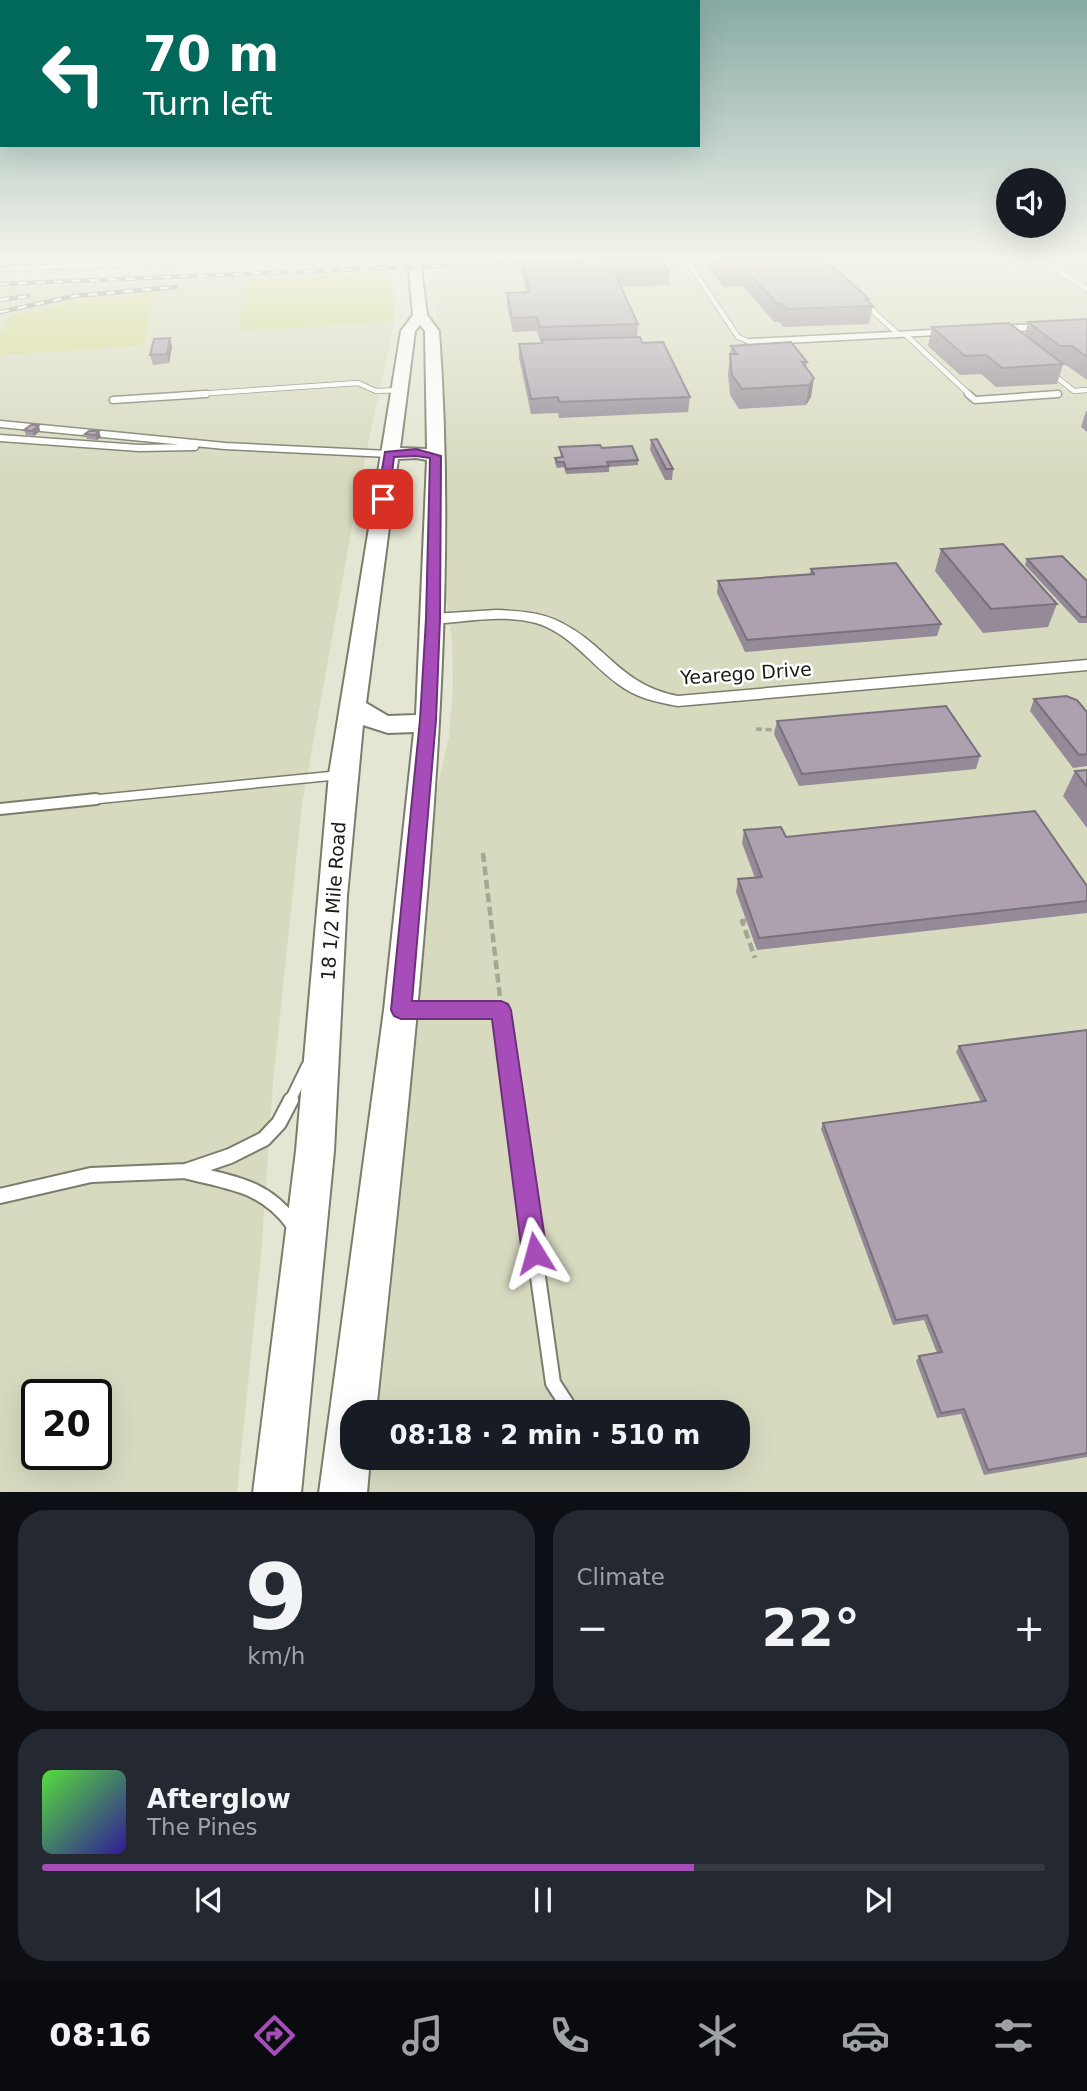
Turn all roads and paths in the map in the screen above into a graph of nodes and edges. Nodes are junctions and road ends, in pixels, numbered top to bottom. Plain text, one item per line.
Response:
1 (997, 329) edge
2 (409, 330) edge
3 (431, 330) edge
4 (733, 330) edge
5 (897, 330) edge
6 (984, 330) edge
7 (989, 330) edge
8 (971, 331) edge
9 (902, 334) junction
10 (1006, 337) edge
11 (750, 342) joint
12 (1045, 368) edge
13 (399, 390) junction
14 (1087, 390) edge
15 (1058, 394) dead end
16 (113, 400) dead end
17 (0, 424) edge
18 (0, 438) edge
19 (225, 446) junction
20 (389, 454) junction
21 (436, 456) junction
22 (433, 619) junction
23 (1087, 665) edge
24 (353, 705) junction
25 (428, 720) junction
26 (756, 729) dead end
27 (782, 733) edge
28 (343, 774) junction
29 (0, 809) edge
30 (484, 853) dead end
31 (746, 921) edge
32 (755, 958) dead end
33 (401, 1010) junction
34 (501, 1010) junction
35 (324, 1030) junction
36 (186, 1171) junction
37 (0, 1196) edge
38 (304, 1248) junction
39 (354, 1400) edge
40 (564, 1400) edge
41 (346, 1470) edge
42 (277, 1492) edge
43 (343, 1492) edge

1 - 10 lane
2 - 13 street, 18 1/2 Mile Road
3 - 21 street
4 - 11 lane
5 - 9 lane
6 - 7 street
8 - 9 street
9 - 11 street
9 - 15 lane
12 - 14 lane
13 - 16 lane
13 - 20 street, 18 1/2 Mile Road
17 - 19 lane
18 - 19 lane
19 - 20 lane
20 - 21 street
20 - 24 street, 18 1/2 Mile Road
21 - 22 street
22 - 23 street, Yearego Drive
22 - 25 street
24 - 25 street
24 - 28 street, 18 1/2 Mile Road
25 - 33 street
26 - 27 path
28 - 29 lane
28 - 35 street, 18 1/2 Mile Road
30 - 34 path
31 - 32 path
33 - 34 lane
33 - 39 street
34 - 40 lane
35 - 36 lane
35 - 38 street, 18 1/2 Mile Road
36 - 37 lane
36 - 38 lane
38 - 42 street, 18 1/2 Mile Road
41 - 43 street

